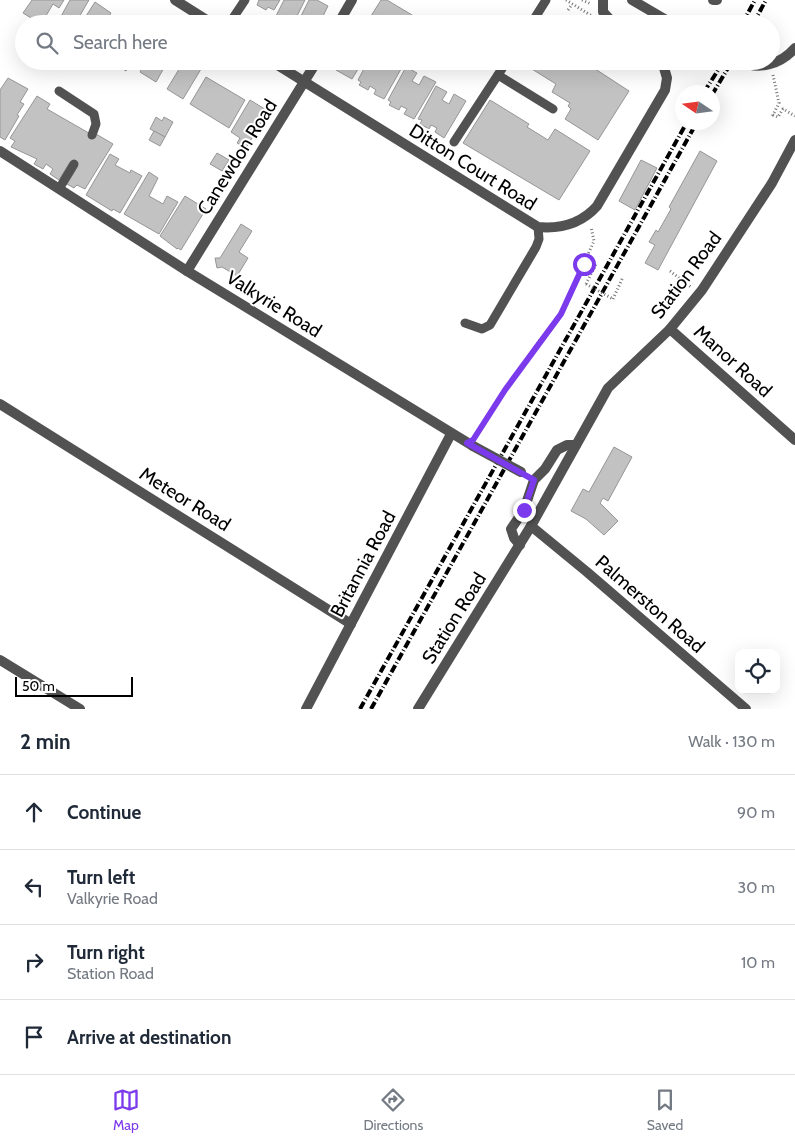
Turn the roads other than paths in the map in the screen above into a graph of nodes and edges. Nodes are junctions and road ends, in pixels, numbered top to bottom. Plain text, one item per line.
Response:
1 (175, 0) edge
2 (244, 0) edge
3 (352, 0) edge
4 (546, 0) edge
5 (603, 0) edge
6 (632, 0) edge
7 (713, 0) edge
8 (717, 0) edge
9 (199, 15) edge
10 (235, 15) edge
11 (343, 15) edge
12 (537, 15) edge
13 (606, 15) edge
14 (658, 15) edge
15 (795, 48) edge
16 (780, 59) edge
17 (284, 70) edge
18 (312, 70) edge
19 (501, 70) edge
20 (665, 70) edge
21 (498, 75) junction
22 (304, 83) junction
23 (59, 91) dead end
24 (553, 109) dead end
25 (92, 135) dead end
26 (795, 140) edge
27 (454, 142) dead end
28 (0, 151) edge
29 (74, 164) dead end
30 (59, 189) junction
31 (538, 227) junction
32 (187, 271) junction
33 (465, 323) dead end
34 (670, 329) junction
35 (0, 404) edge
36 (451, 434) junction
37 (795, 440) edge
38 (576, 445) junction
39 (534, 480) junction
40 (531, 526) junction
41 (520, 545) junction
42 (351, 624) junction
43 (0, 660) edge
44 (421, 708) edge
45 (80, 709) edge
46 (306, 709) edge
47 (746, 709) edge

1 - 9 street
2 - 10 lane
3 - 11 street
4 - 12 lane
5 - 13 street
6 - 14 street
7 - 8 street
15 - 16 street
17 - 22 street, Ditton Court Road
18 - 22 street, Canewdon Road
19 - 21 lane
20 - 31 street, Ditton Court Road
21 - 24 lane
21 - 27 lane
22 - 31 street, Ditton Court Road
22 - 32 street, Canewdon Road
23 - 25 lane
26 - 34 street, Station Road
28 - 30 street, Valkyrie Road
29 - 30 lane
30 - 32 street, Valkyrie Road
31 - 33 lane
32 - 36 street, Valkyrie Road
34 - 37 street, Manor Road
34 - 38 street, Station Road
35 - 42 street, Meteor Road
36 - 39 street, Valkyrie Road, bridge
36 - 42 street, Britannia Road
38 - 39 street
38 - 40 street, Station Road
39 - 41 street
40 - 41 street, Station Road
40 - 47 street, Palmerston Road
41 - 44 street, Station Road
42 - 46 street, Britannia Road
43 - 45 street

